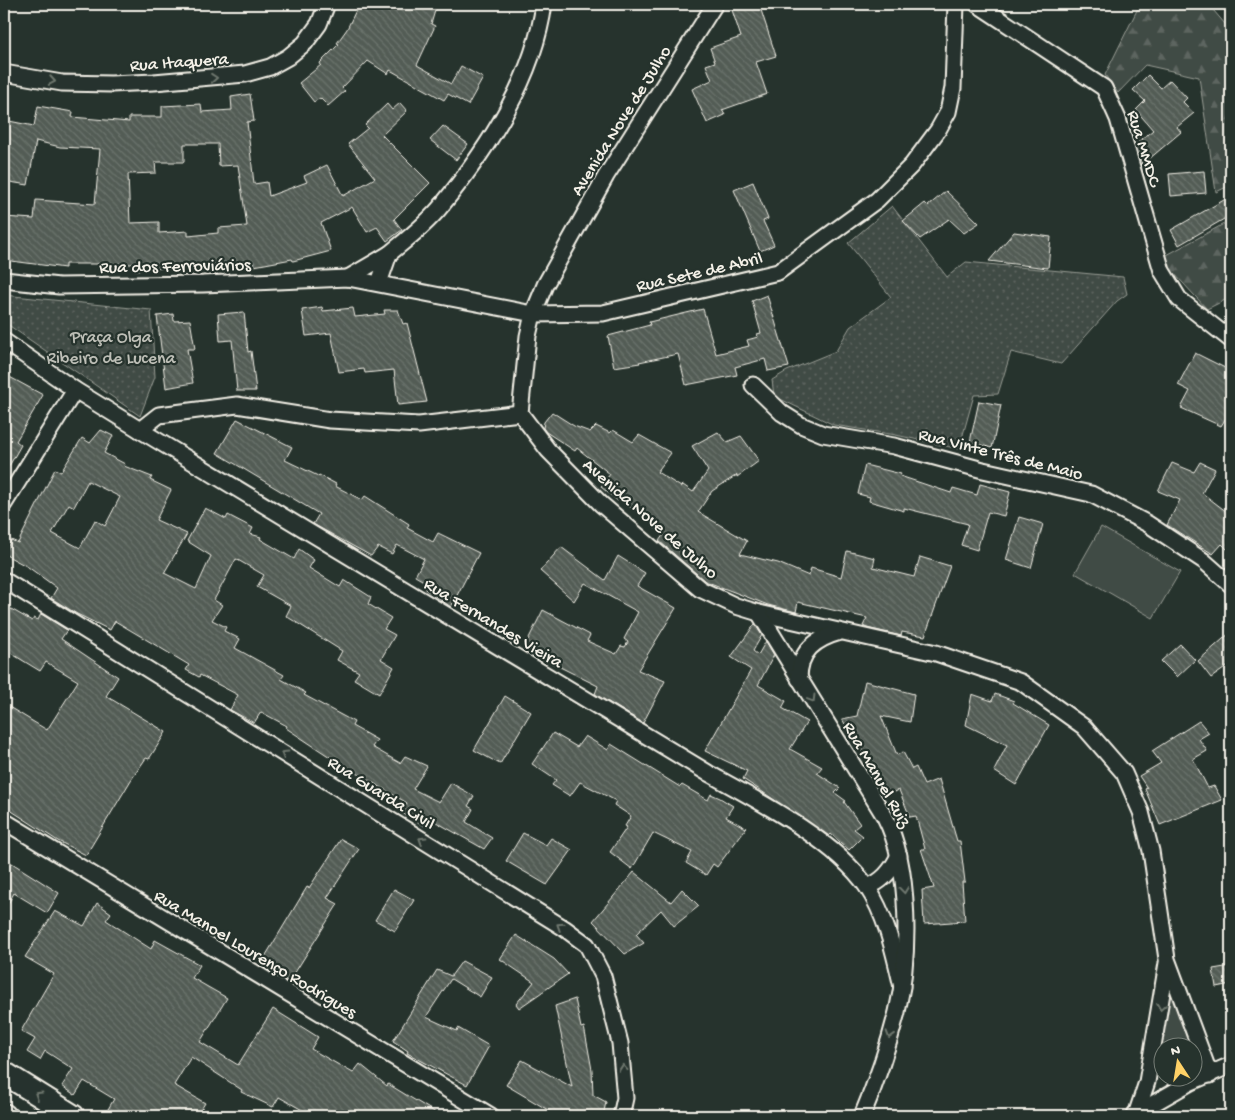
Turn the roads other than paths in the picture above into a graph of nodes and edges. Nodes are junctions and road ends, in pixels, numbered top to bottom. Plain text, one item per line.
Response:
1 (327, 4) edge
2 (544, 4) edge
3 (715, 4) edge
4 (956, 4) edge
5 (978, 4) edge
6 (4, 72) edge
7 (390, 254) junction
8 (348, 278) junction
9 (4, 280) edge
10 (379, 283) junction
11 (533, 314) junction
12 (1231, 340) edge
13 (4, 341) edge
14 (752, 385) dead end
15 (74, 390) junction
16 (520, 413) junction
17 (140, 430) junction
18 (4, 504) edge
19 (4, 580) edge
20 (1231, 586) edge
21 (759, 613) junction
22 (841, 631) junction
23 (799, 679) junction
24 (4, 821) edge
25 (898, 855) junction
26 (867, 887) junction
27 (1167, 959) junction
28 (902, 987) junction
29 (1231, 1065) edge
30 (4, 1073) edge
31 (1210, 1075) junction
32 (1135, 1114) edge
33 (73, 1116) edge
34 (490, 1116) edge
35 (621, 1116) edge
36 (862, 1116) edge

6 -> 1 street, Rua Itaquera
2 - 7 street
3 - 11 street, Avenida Nove de Julho
4 - 11 street, Rua Sete de Abril
5 - 12 street, Rua MMDC
7 - 8 street
7 - 10 street
8 - 9 street, Rua dos Ferroviários
8 - 10 street, Rua Sete de Abril
10 - 11 street, Rua Sete de Abril
11 - 16 street, Avenida Nove de Julho
13 - 15 street, Rua Fernandes Vieira
14 - 20 street, Rua Vinte Três de Maio
15 - 17 street, Rua Fernandes Vieira
15 - 18 street
16 - 17 street
16 - 21 street, Avenida Nove de Julho
17 - 26 street, Rua Fernandes Vieira
35 -> 19 street, Rua Guarda Civil
21 - 22 street, Avenida Nove de Julho
21 - 23 street, Rua Manuel Ruiz
22 - 23 street
22 - 27 street, Avenida Nove de Julho
23 -> 25 street, Rua Manuel Ruiz
24 - 34 street, Rua Manoel Lourenço Rodrigues
25 - 26 street
25 -> 28 street, Rua Manuel Ruiz
26 - 28 street, Rua Fernandes Vieira
27 - 31 street, Avenida Nove de Julho
27 -> 32 street, Avenida Nove de Julho
28 -> 36 street, Rua Manuel Ruiz
29 - 31 street
33 -> 30 main road
31 - 32 street, Avenida Nove de Julho

